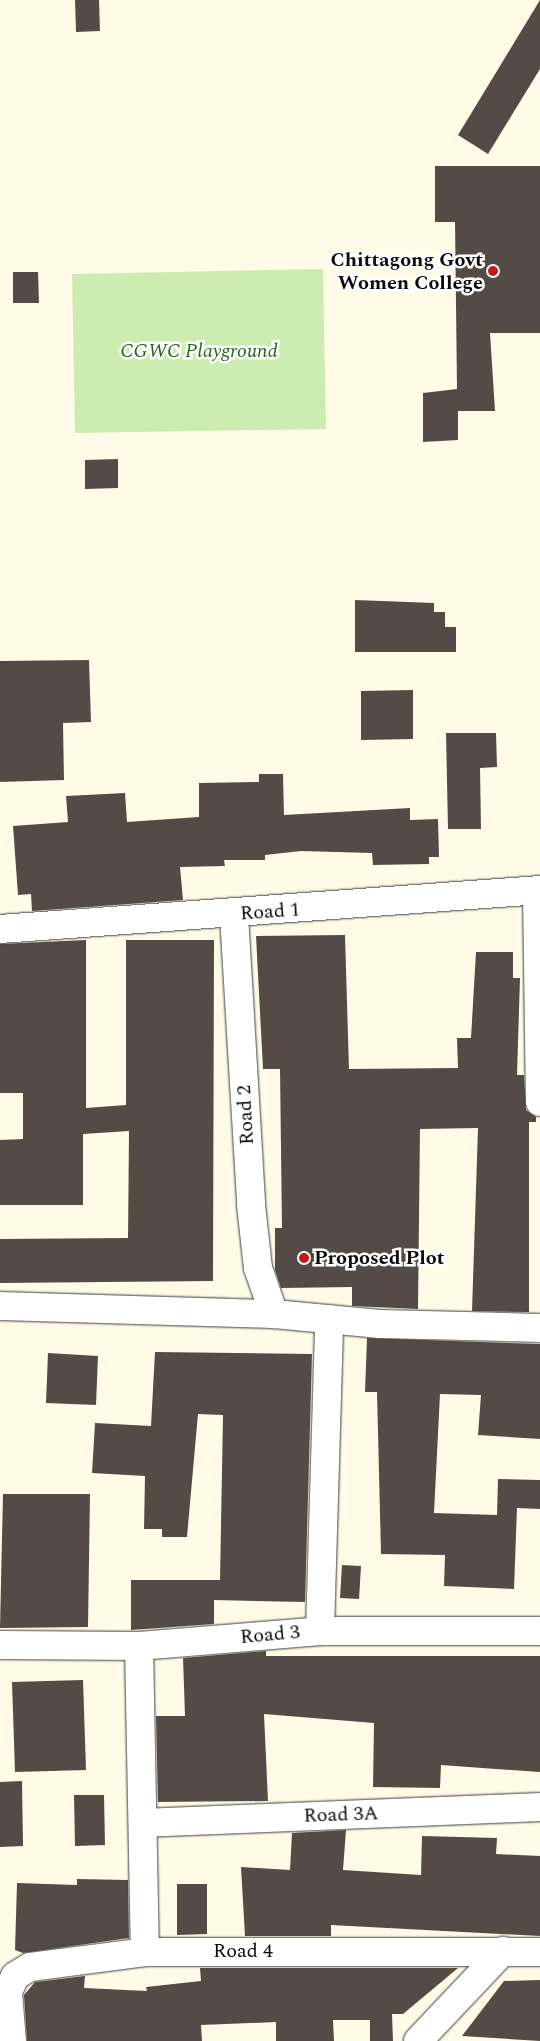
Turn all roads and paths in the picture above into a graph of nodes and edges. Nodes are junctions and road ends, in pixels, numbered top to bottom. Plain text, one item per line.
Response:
1 (538, 890) edge
2 (234, 915) junction
3 (0, 929) edge
4 (540, 1102) edge
5 (0, 1306) edge
6 (274, 1314) junction
7 (329, 1319) junction
8 (540, 1328) edge
9 (320, 1631) junction
10 (540, 1631) edge
11 (0, 1645) edge
12 (139, 1646) junction
13 (540, 1807) edge
14 (143, 1823) junction
15 (503, 1951) junction
16 (146, 1952) junction
17 (540, 1952) edge
18 (12, 2041) edge
19 (418, 2041) edge

1 - 2 street, Road 1
1 - 4 street
2 - 3 street, Road 1
2 - 6 street, Road 2
5 - 6 street
6 - 7 street
7 - 8 street
7 - 9 street
9 - 10 street, Road 3
9 - 12 street, Road 3
11 - 12 street, Road 3
12 - 14 street
13 - 14 street, Road 3A
14 - 16 street
15 - 16 street, Road 4
15 - 17 street, Road 4
15 - 19 street
16 - 18 street, Road 4

